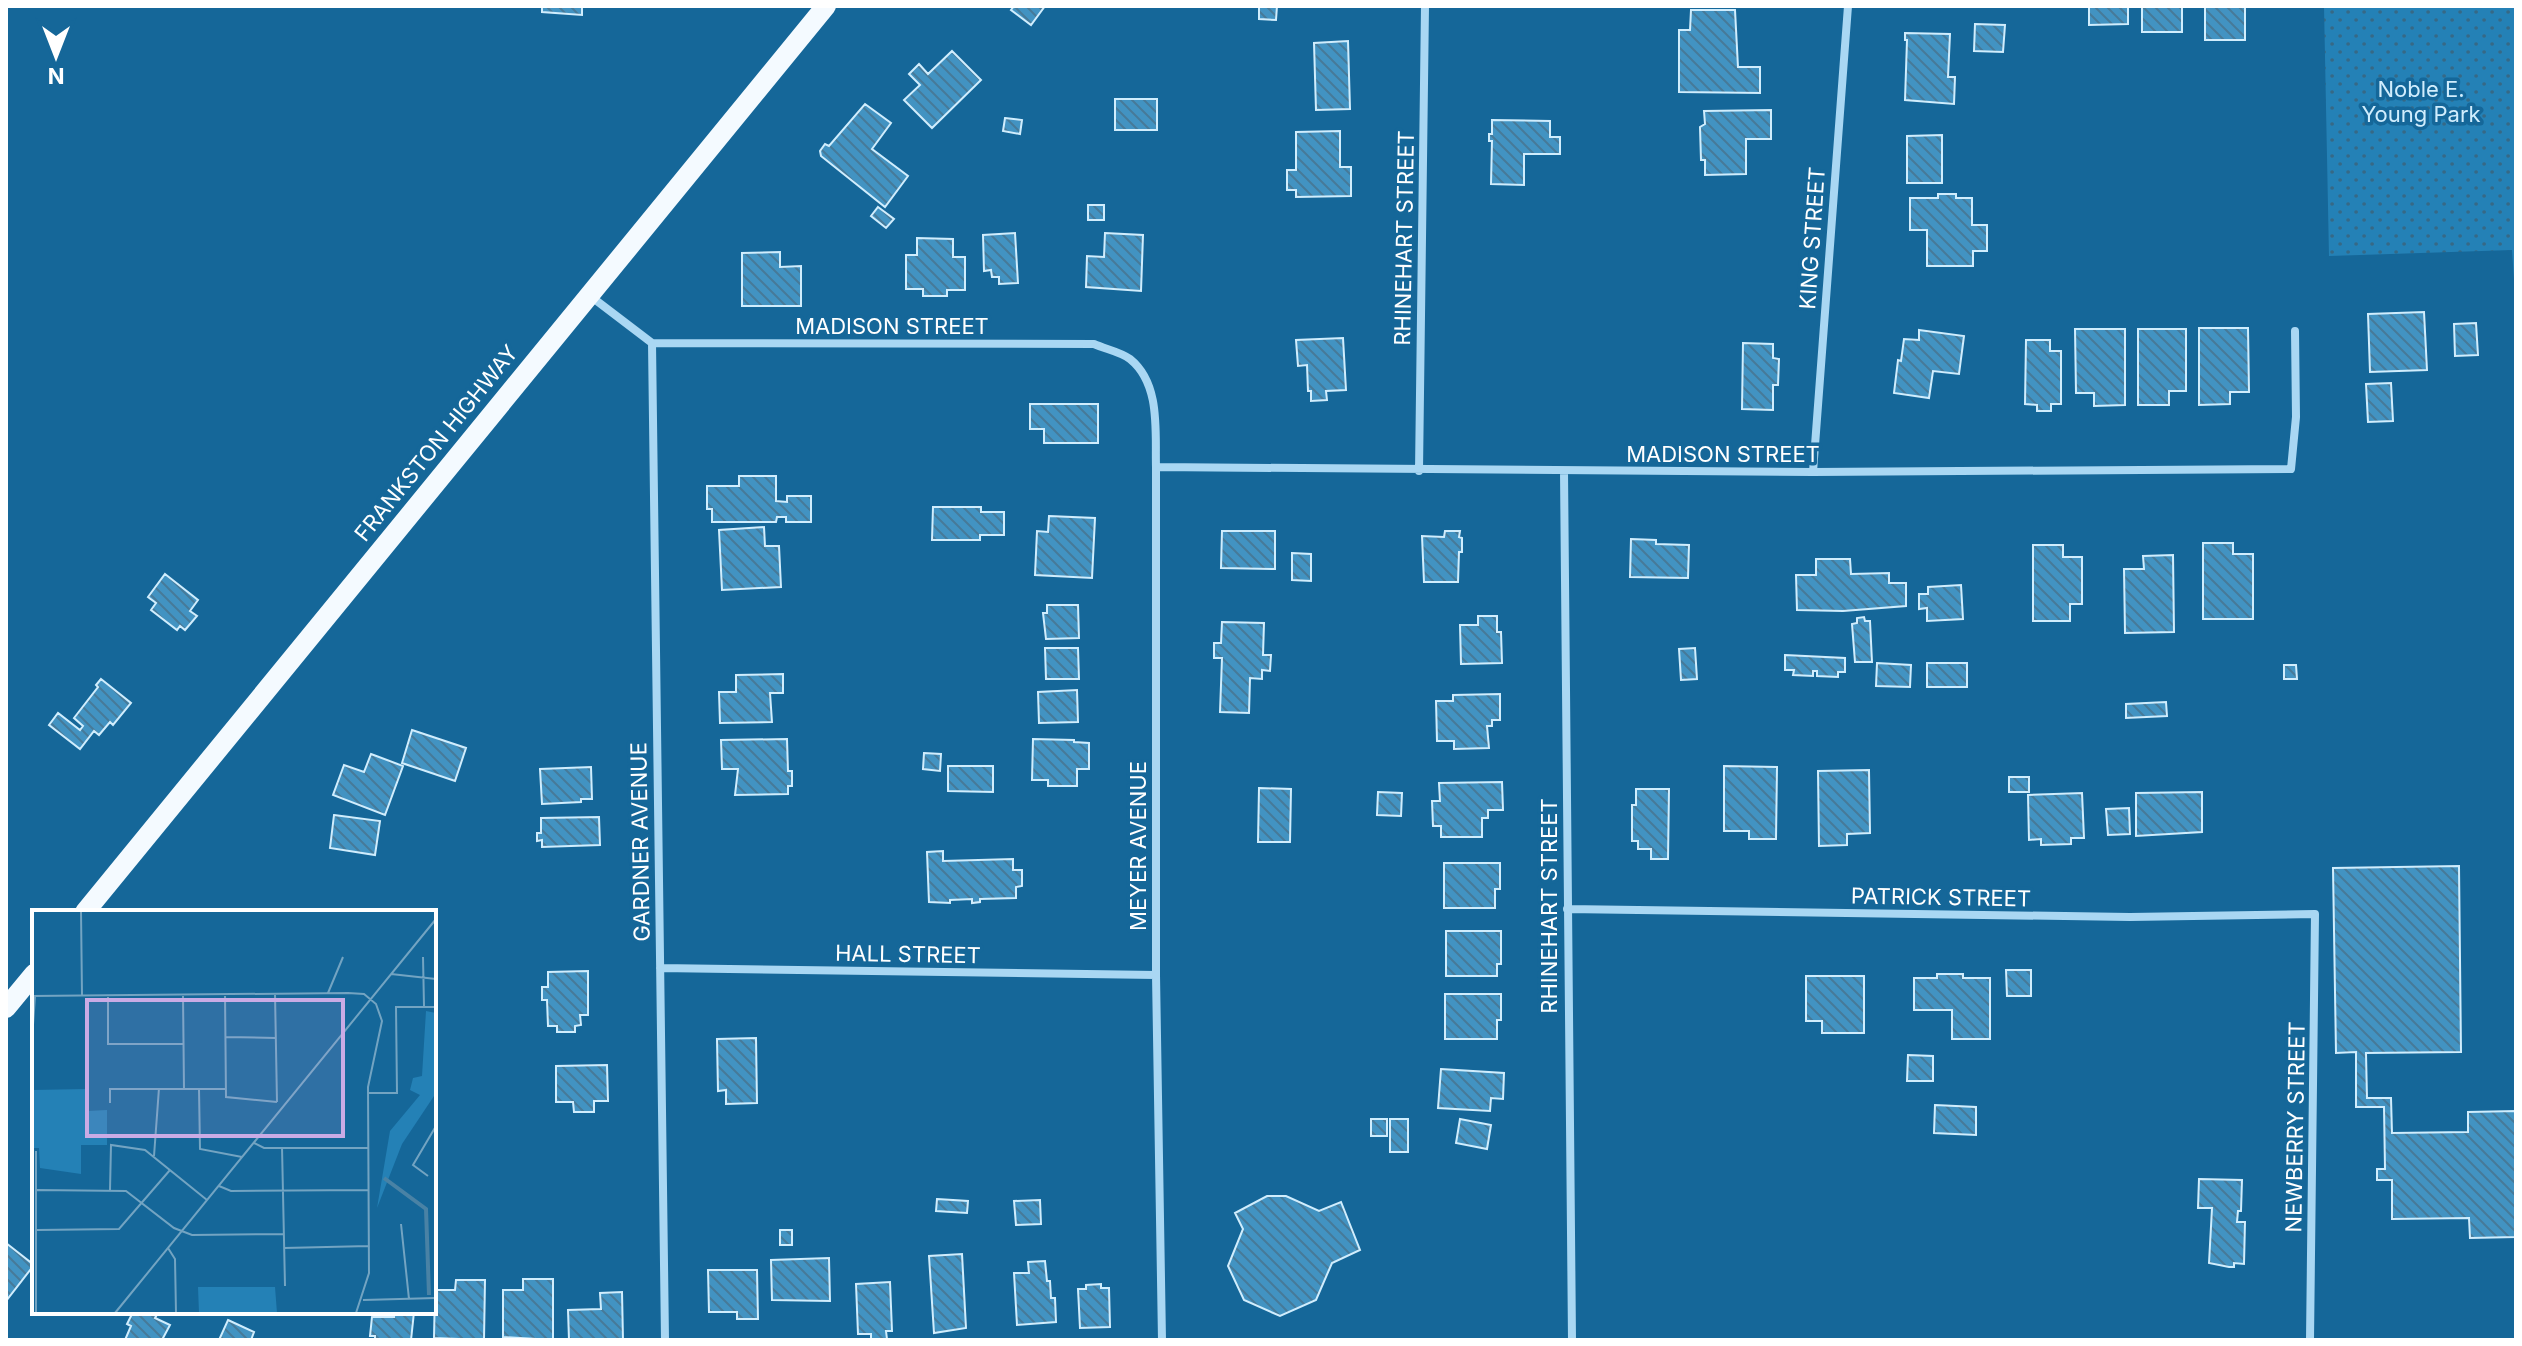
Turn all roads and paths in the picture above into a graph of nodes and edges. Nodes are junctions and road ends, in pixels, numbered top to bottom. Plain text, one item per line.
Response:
1 (826, 6) edge
2 (1425, 6) edge
3 (1848, 6) edge
4 (589, 294) junction
5 (2295, 331) dead end
6 (652, 343) junction
7 (1129, 359) joint
8 (1156, 467) junction
9 (1419, 471) junction
10 (1564, 471) junction
11 (1813, 472) junction
12 (1567, 909) junction
13 (87, 910) edge
14 (2315, 914) joint
15 (660, 968) junction
16 (1156, 975) junction
17 (32, 976) edge
18 (6, 1008) edge
19 (665, 1340) edge
20 (1162, 1340) edge
21 (1572, 1340) edge
22 (2310, 1340) edge

1 - 4 main road, FRANKSTON HIGHWAY
2 - 9 street, RHINEHART STREET
3 - 11 street, KING STREET
4 - 6 street
4 - 13 main road, FRANKSTON HIGHWAY
5 - 11 street, MADISON STREET
6 - 7 street, MADISON STREET
6 - 15 street, GARDNER AVENUE
7 - 8 street, MEYER AVENUE
8 - 9 street, MADISON STREET
8 - 16 street, MEYER AVENUE
9 - 10 street, MADISON STREET
10 - 11 street, MADISON STREET
10 - 12 street, RHINEHART STREET
12 - 14 street, PATRICK STREET
12 - 21 street, RHINEHART STREET
14 - 22 street, NEWBERRY STREET
15 - 16 street, HALL STREET
15 - 19 street, GARDNER AVENUE
16 - 20 street, MEYER AVENUE
17 - 18 main road

